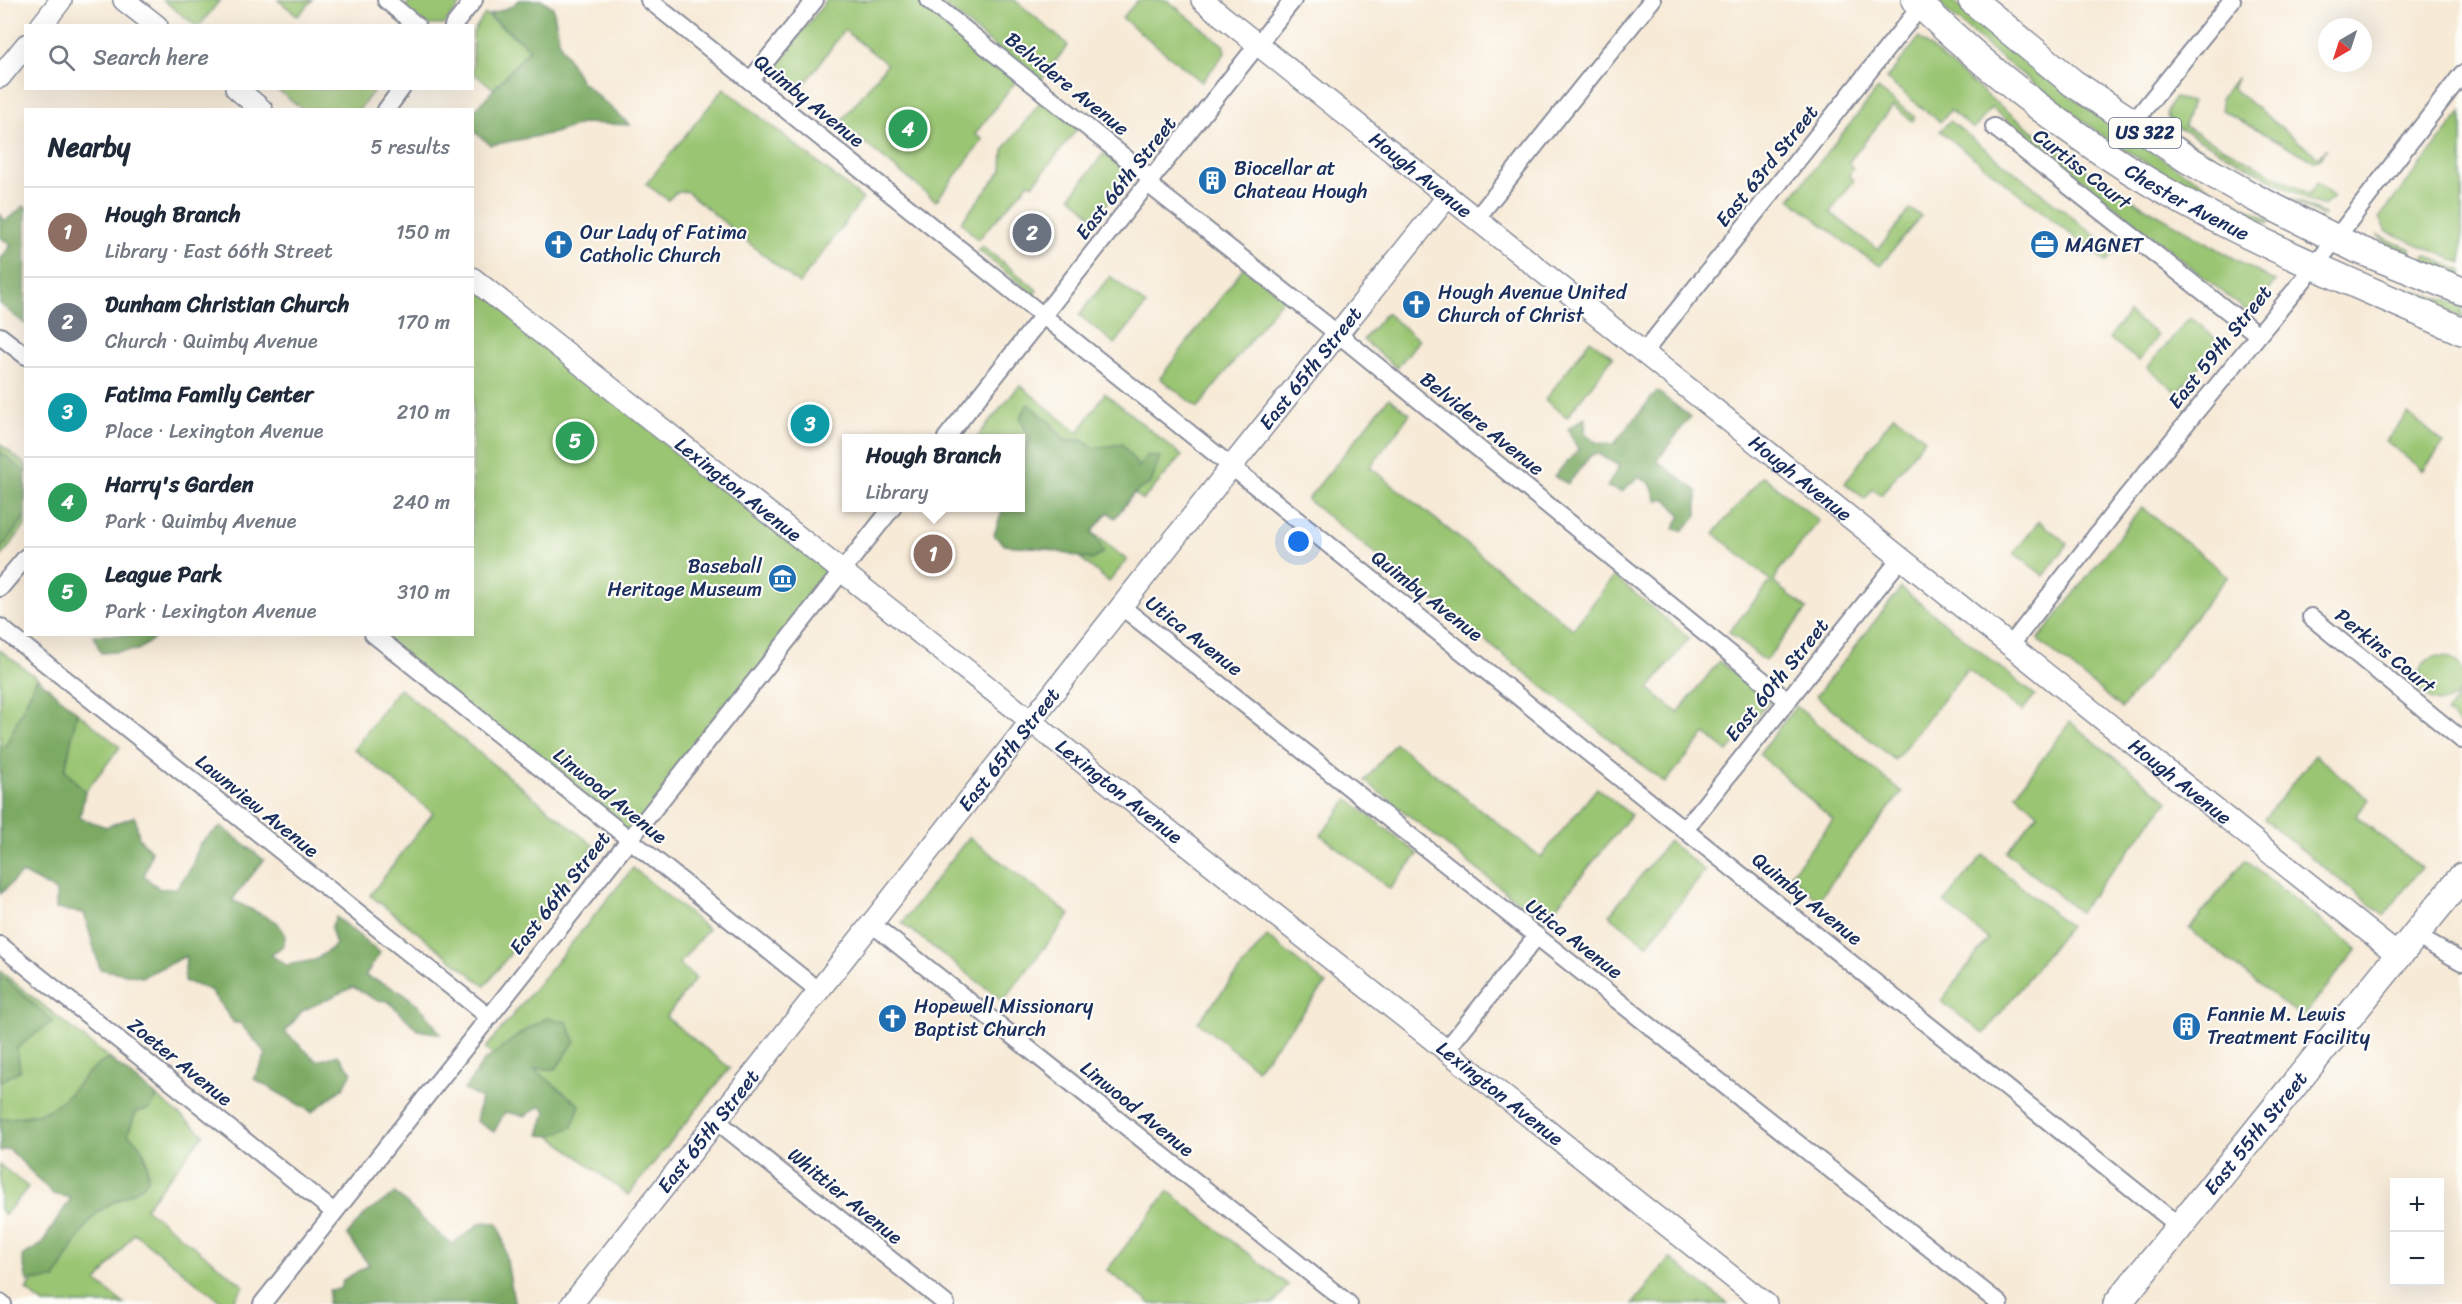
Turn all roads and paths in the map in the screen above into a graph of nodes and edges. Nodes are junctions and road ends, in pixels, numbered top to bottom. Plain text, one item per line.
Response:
1 (61, 0) edge
2 (124, 0) edge
3 (386, 0) edge
4 (474, 0) edge
5 (649, 0) edge
6 (815, 0) edge
7 (928, 0) edge
8 (1202, 0) edge
9 (1293, 0) edge
10 (1652, 0) edge
11 (1972, 0) edge
12 (2232, 0) edge
13 (1918, 3) edge
14 (43, 24) edge
15 (154, 24) edge
16 (415, 24) edge
17 (455, 24) edge
18 (1257, 45) junction
19 (24, 47) edge
20 (2462, 74) edge
21 (0, 77) edge
22 (750, 81) junction
23 (238, 90) edge
24 (401, 90) edge
25 (260, 108) edge
26 (387, 108) edge
27 (2132, 124) junction
28 (1994, 127) dead end
29 (1150, 181) junction
30 (1448, 196) junction
31 (1476, 219) junction
32 (2336, 238) junction
33 (2314, 267) junction
34 (474, 280) edge
35 (2462, 291) edge
36 (1043, 316) junction
37 (2462, 332) edge
38 (1338, 334) junction
39 (2257, 334) junction
40 (0, 336) edge
41 (1644, 352) junction
42 (24, 354) edge
43 (949, 434) edge
44 (1231, 467) junction
45 (888, 512) edge
46 (1902, 557) junction
47 (24, 559) edge
48 (842, 571) junction
49 (0, 588) edge
50 (1122, 607) junction
51 (2311, 617) dead end
52 (0, 627) edge
53 (376, 636) edge
54 (2010, 646) junction
55 (1788, 700) junction
56 (1032, 722) junction
57 (2462, 740) edge
58 (1686, 828) junction
59 (629, 839) junction
60 (2462, 877) edge
61 (872, 924) junction
62 (1537, 936) junction
63 (2416, 936) junction
64 (0, 945) edge
65 (2399, 956) junction
66 (2462, 963) edge
67 (819, 991) junction
68 (489, 1017) junction
69 (1447, 1049) junction
70 (717, 1121) junction
71 (334, 1212) junction
72 (2179, 1226) junction
73 (262, 1304) edge
74 (572, 1304) edge
75 (946, 1304) edge
76 (1349, 1304) edge
77 (1766, 1304) edge
78 (2000, 1304) edge
79 (2116, 1304) edge

1 - 14 street
2 - 15 street
3 - 16 street
4 - 17 street
5 - 22 street, Quimby Avenue
6 - 22 street
7 - 29 street, Belvidere Avenue
8 - 18 street, Hough Avenue
9 - 18 street, East 66th Street
10 - 31 street
11 - 27 main road, Chester Avenue / US 322
12 - 27 street
13 - 33 main road, Chester Avenue / US 322
13 - 41 street, East 63rd Street
18 - 29 street, East 66th Street
18 - 30 street, Hough Avenue
19 - 21 street
20 - 32 street, East 59th Street
22 - 36 street, Quimby Avenue
23 - 25 street
24 - 26 street
27 - 32 main road, Chester Avenue / US 322
28 - 39 street, Curtiss Court
29 - 36 street, East 66th Street
29 - 38 street, Belvidere Avenue
30 - 31 street, Hough Avenue
30 - 38 street, East 65th Street
31 - 41 street, Hough Avenue
32 - 33 street, East 59th Street
32 - 35 main road, Chester Avenue / US 322
33 - 37 main road, Chester Avenue / US 322
33 - 39 street, East 59th Street
34 - 48 street, Lexington Avenue
36 - 43 street, East 66th Street
36 - 44 street, Quimby Avenue
38 - 44 street, East 65th Street
38 - 55 street, Belvidere Avenue
39 - 54 street, East 59th Street
40 - 42 street
41 - 46 street, Hough Avenue
44 - 50 street, East 65th Street
44 - 58 street, Quimby Avenue
45 - 48 street, East 66th Street
46 - 54 street, Hough Avenue
46 - 55 street, East 60th Street
47 - 49 street
48 - 56 street, Lexington Avenue
48 - 59 street, East 66th Street
50 - 56 street, East 65th Street
50 - 62 street, Utica Avenue
51 - 57 street, Perkins Court
52 - 68 street, Lawnview Avenue
53 - 59 street, Linwood Avenue
54 - 65 street, Hough Avenue
55 - 58 street, East 60th Street
56 - 61 street, East 65th Street
56 - 69 street, Lexington Avenue
58 - 72 street, Quimby Avenue
59 - 67 street, Linwood Avenue
59 - 68 street, East 66th Street
60 - 63 main road, East 55th Street
61 - 67 street, East 65th Street
61 - 76 street, Linwood Avenue
62 - 69 street
62 - 78 street, Utica Avenue
63 - 65 main road, East 55th Street
63 - 66 street
64 - 71 street, Zoeter Avenue
65 - 72 main road, East 55th Street
67 - 70 street, East 65th Street
68 - 71 street, East 66th Street
69 - 77 street, Lexington Avenue
70 - 74 street, East 65th Street
70 - 75 street, Whittier Avenue
71 - 73 street, East 66th Street
72 - 79 main road, East 55th Street

